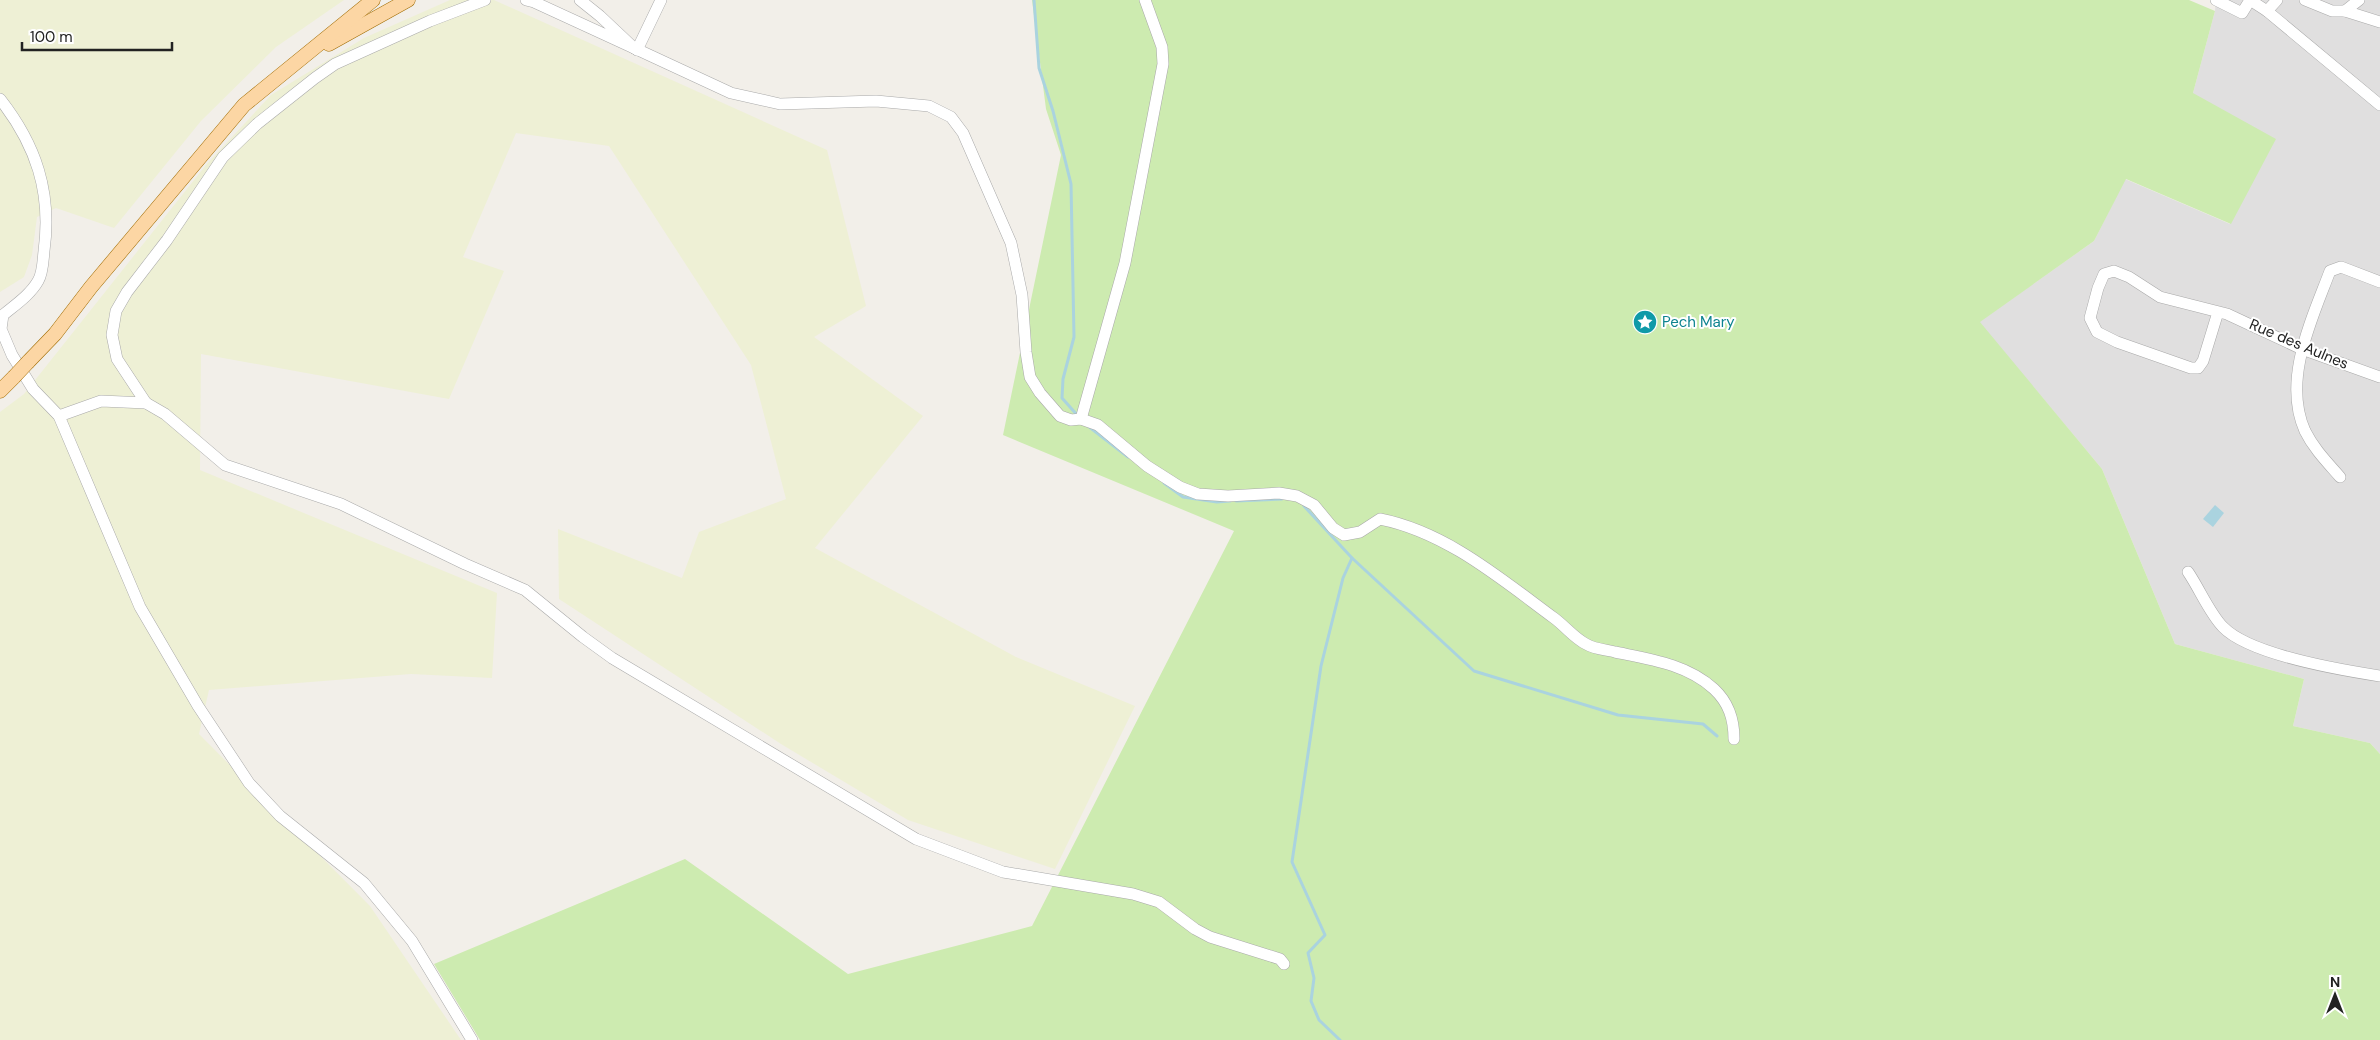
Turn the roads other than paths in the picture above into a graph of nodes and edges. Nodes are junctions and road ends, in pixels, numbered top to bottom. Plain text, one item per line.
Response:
1 (373, 0) edge
2 (408, 0) edge
3 (486, 0) edge
4 (526, 0) edge
5 (580, 0) edge
6 (661, 0) edge
7 (1146, 0) edge
8 (2216, 0) edge
9 (2250, 0) edge
10 (2277, 0) edge
11 (2305, 0) edge
12 (2359, 0) edge
13 (2267, 11) junction
14 (2345, 11) junction
15 (2380, 22) edge
16 (636, 49) junction
17 (290, 68) junction
18 (0, 99) edge
19 (2380, 105) edge
20 (2380, 282) edge
21 (2218, 312) junction
22 (2302, 349) junction
23 (2380, 378) edge
24 (0, 391) edge
25 (146, 403) junction
26 (59, 416) junction
27 (1081, 419) junction
28 (2340, 477) dead end
29 (2188, 572) dead end
30 (2380, 676) edge
31 (1734, 739) dead end
32 (1284, 964) dead end
33 (472, 1040) edge

1 - 17 main road
2 - 17 main road
3 - 25 street
4 - 16 street
5 - 16 street
6 - 16 street
7 - 27 street
8 - 9 street
9 - 13 street
10 - 13 street
11 - 14 street
12 - 14 street
13 - 19 street
14 - 15 street
16 - 27 street
17 - 24 main road, bridge
18 - 26 street
20 - 22 street
21 - 21 street, Rue des Aulnes
21 - 22 street, Rue des Aulnes
22 - 23 street, Rue des Aulnes
22 - 28 street
25 - 26 street
25 - 32 street
26 - 33 street
27 - 31 street
29 - 30 street

